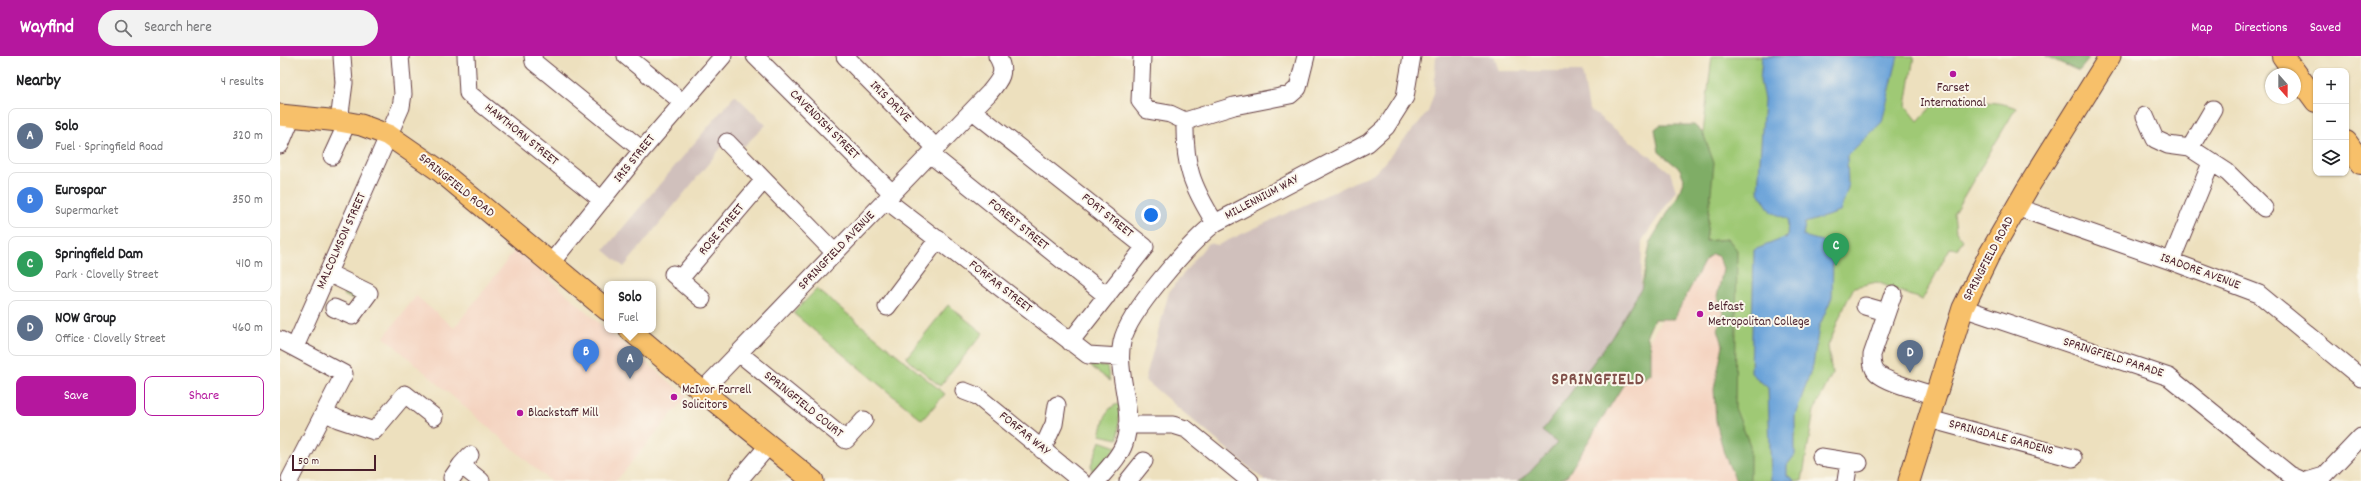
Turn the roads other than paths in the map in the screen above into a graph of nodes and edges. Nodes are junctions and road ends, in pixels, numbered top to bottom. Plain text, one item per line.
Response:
1 (342, 56) edge
2 (400, 56) edge
3 (466, 56) edge
4 (533, 56) edge
5 (626, 56) edge
6 (723, 56) edge
7 (755, 56) edge
8 (845, 56) edge
9 (997, 56) edge
10 (1142, 56) edge
11 (1306, 56) edge
12 (1412, 56) edge
13 (2110, 56) edge
14 (2283, 56) edge
15 (2313, 96) edge
16 (682, 102) junction
17 (2213, 109) dead end
18 (973, 110) junction
19 (286, 116) edge
20 (2145, 116) dead end
21 (1185, 121) junction
22 (343, 122) junction
23 (388, 135) junction
24 (727, 142) dead end
25 (280, 145) edge
26 (2349, 146) edge
27 (2190, 148) junction
28 (642, 150) junction
29 (933, 151) junction
30 (332, 156) dead end
31 (2211, 163) junction
32 (2361, 163) edge
33 (764, 180) junction
34 (889, 197) junction
35 (602, 200) junction
36 (2016, 208) junction
37 (2265, 209) dead end
38 (1214, 224) junction
39 (938, 239) junction
40 (836, 253) junction
41 (2171, 261) junction
42 (550, 264) junction
43 (328, 273) junction
44 (1893, 294) dead end
45 (1107, 296) junction
46 (702, 299) dead end
47 (1865, 306) dead end
48 (887, 307) dead end
49 (334, 308) dead end
50 (604, 308) edge
51 (1963, 308) junction
52 (1886, 312) junction
53 (634, 333) edge
54 (280, 340) edge
55 (1070, 342) junction
56 (295, 348) junction
57 (739, 352) junction
58 (1120, 356) junction
59 (2361, 378) edge
60 (702, 391) junction
61 (964, 391) dead end
62 (1936, 396) junction
63 (1057, 405) dead end
64 (324, 412) junction
65 (434, 417) dead end
66 (1929, 419) junction
67 (864, 420) dead end
68 (1127, 425) junction
69 (2361, 437) edge
70 (768, 445) junction
71 (1042, 450) junction
72 (1821, 457) dead end
73 (2073, 458) dead end
74 (1144, 461) dead end
75 (461, 466) dead end
76 (285, 478) edge
77 (481, 481) edge
78 (738, 481) edge
79 (813, 481) edge
80 (1081, 481) edge
81 (1098, 481) edge
82 (1128, 481) edge
83 (1250, 481) edge
84 (1846, 481) edge
85 (1909, 481) edge
86 (2303, 481) edge
87 (2307, 481) edge

1 - 22 street
2 - 23 street, MALCOLMSON STREET
3 - 35 street, HAWTHORN STREET
4 - 28 street
5 - 16 street
6 - 16 street, IRIS STREET
7 - 34 street, CAVENDISH STREET
8 - 29 street, IRIS DRIVE
9 - 18 street, SPRINGFIELD AVENUE
10 - 21 street
11 - 21 street
12 - 38 street, MILLENNIUM WAY
13 - 36 main road, SPRINGFIELD ROAD
14 - 15 highway
16 - 28 street, IRIS STREET
17 - 27 street
18 - 29 street, SPRINGFIELD AVENUE
18 - 45 street, FORT STREET
19 - 22 main road, SPRINGFIELD ROAD
19 - 25 street
20 - 27 street
21 - 38 street
22 - 23 main road, SPRINGFIELD ROAD
22 - 30 street
23 - 42 main road, SPRINGFIELD ROAD
23 - 43 street, MALCOLMSON STREET
24 - 33 street
26 - 32 highway
27 - 31 street
28 - 35 street, IRIS STREET
29 - 34 street, SPRINGFIELD AVENUE
29 - 45 street, FOREST STREET
31 - 37 street
31 - 41 street
33 - 40 street
33 - 46 street, ROSE STREET
34 - 39 street, FORFAR STREET
34 - 40 street, SPRINGFIELD AVENUE
35 - 42 street, IRIS STREET
36 - 41 street, ISADORE AVENUE
36 - 51 main road, SPRINGFIELD ROAD
38 - 58 street, MILLENNIUM WAY
39 - 48 street
39 - 55 street, FORFAR STREET
40 - 57 street, SPRINGFIELD AVENUE
41 - 59 street, ISADORE AVENUE
42 - 50 main road, SPRINGFIELD ROAD
43 - 49 street
43 - 56 street, MALCOLMSON STREET
44 - 52 street
45 - 55 street, FORT STREET
47 - 52 street
51 - 62 main road, SPRINGFIELD ROAD
51 - 86 street, SPRINGFIELD PARADE
52 - 62 street
53 - 60 main road
54 - 56 street
55 - 58 street, FORFAR STREET
56 - 64 street
57 - 60 street, SPRINGFIELD AVENUE
57 - 67 street, SPRINGFIELD COURT
58 - 68 street, MILLENNIUM WAY
60 - 70 main road
61 - 71 street, FORFAR WAY
62 - 66 main road, SPRINGFIELD ROAD
63 - 71 street
64 - 65 street
64 - 76 street
66 - 73 street, SPRINGDALE GARDENS
66 - 85 main road, SPRINGFIELD ROAD
68 - 81 street, MILLENNIUM WAY
68 - 83 street
69 - 87 street
70 - 78 street
70 - 79 main road
71 - 80 street, FORFAR WAY
72 - 84 street
74 - 82 street
75 - 77 street

